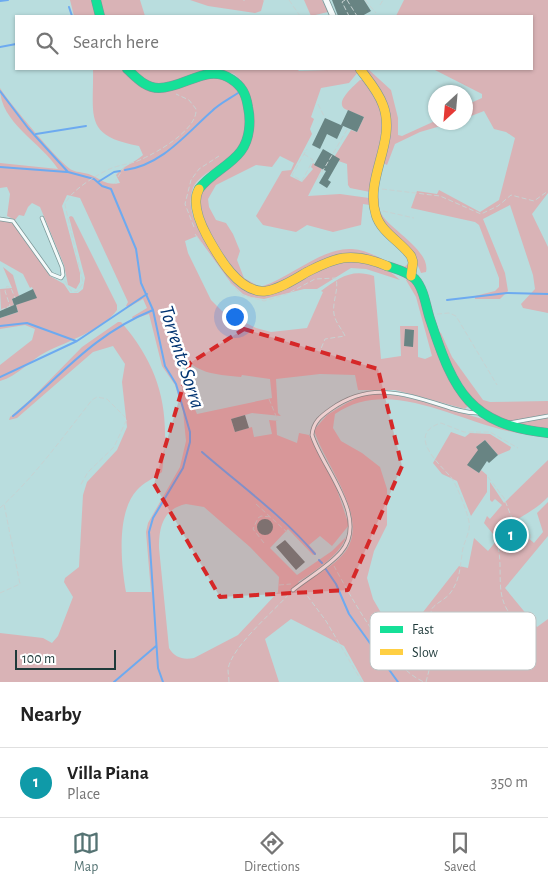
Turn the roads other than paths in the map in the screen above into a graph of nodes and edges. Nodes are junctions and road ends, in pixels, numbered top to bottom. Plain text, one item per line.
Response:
1 (96, 0) edge
2 (326, 0) edge
3 (100, 15) edge
4 (334, 15) edge
5 (128, 70) edge
6 (361, 70) edge
7 (42, 218) dead end
8 (0, 219) edge
9 (412, 276) junction
10 (481, 413) junction
11 (548, 416) edge
12 (501, 423) junction
13 (548, 433) edge
14 (294, 590) road end

1 - 3 street
2 - 4 street
5 - 9 street
6 - 9 street
7 - 8 lane
9 - 10 street
10 - 12 street
10 - 14 lane
11 - 12 lane
12 - 13 street

